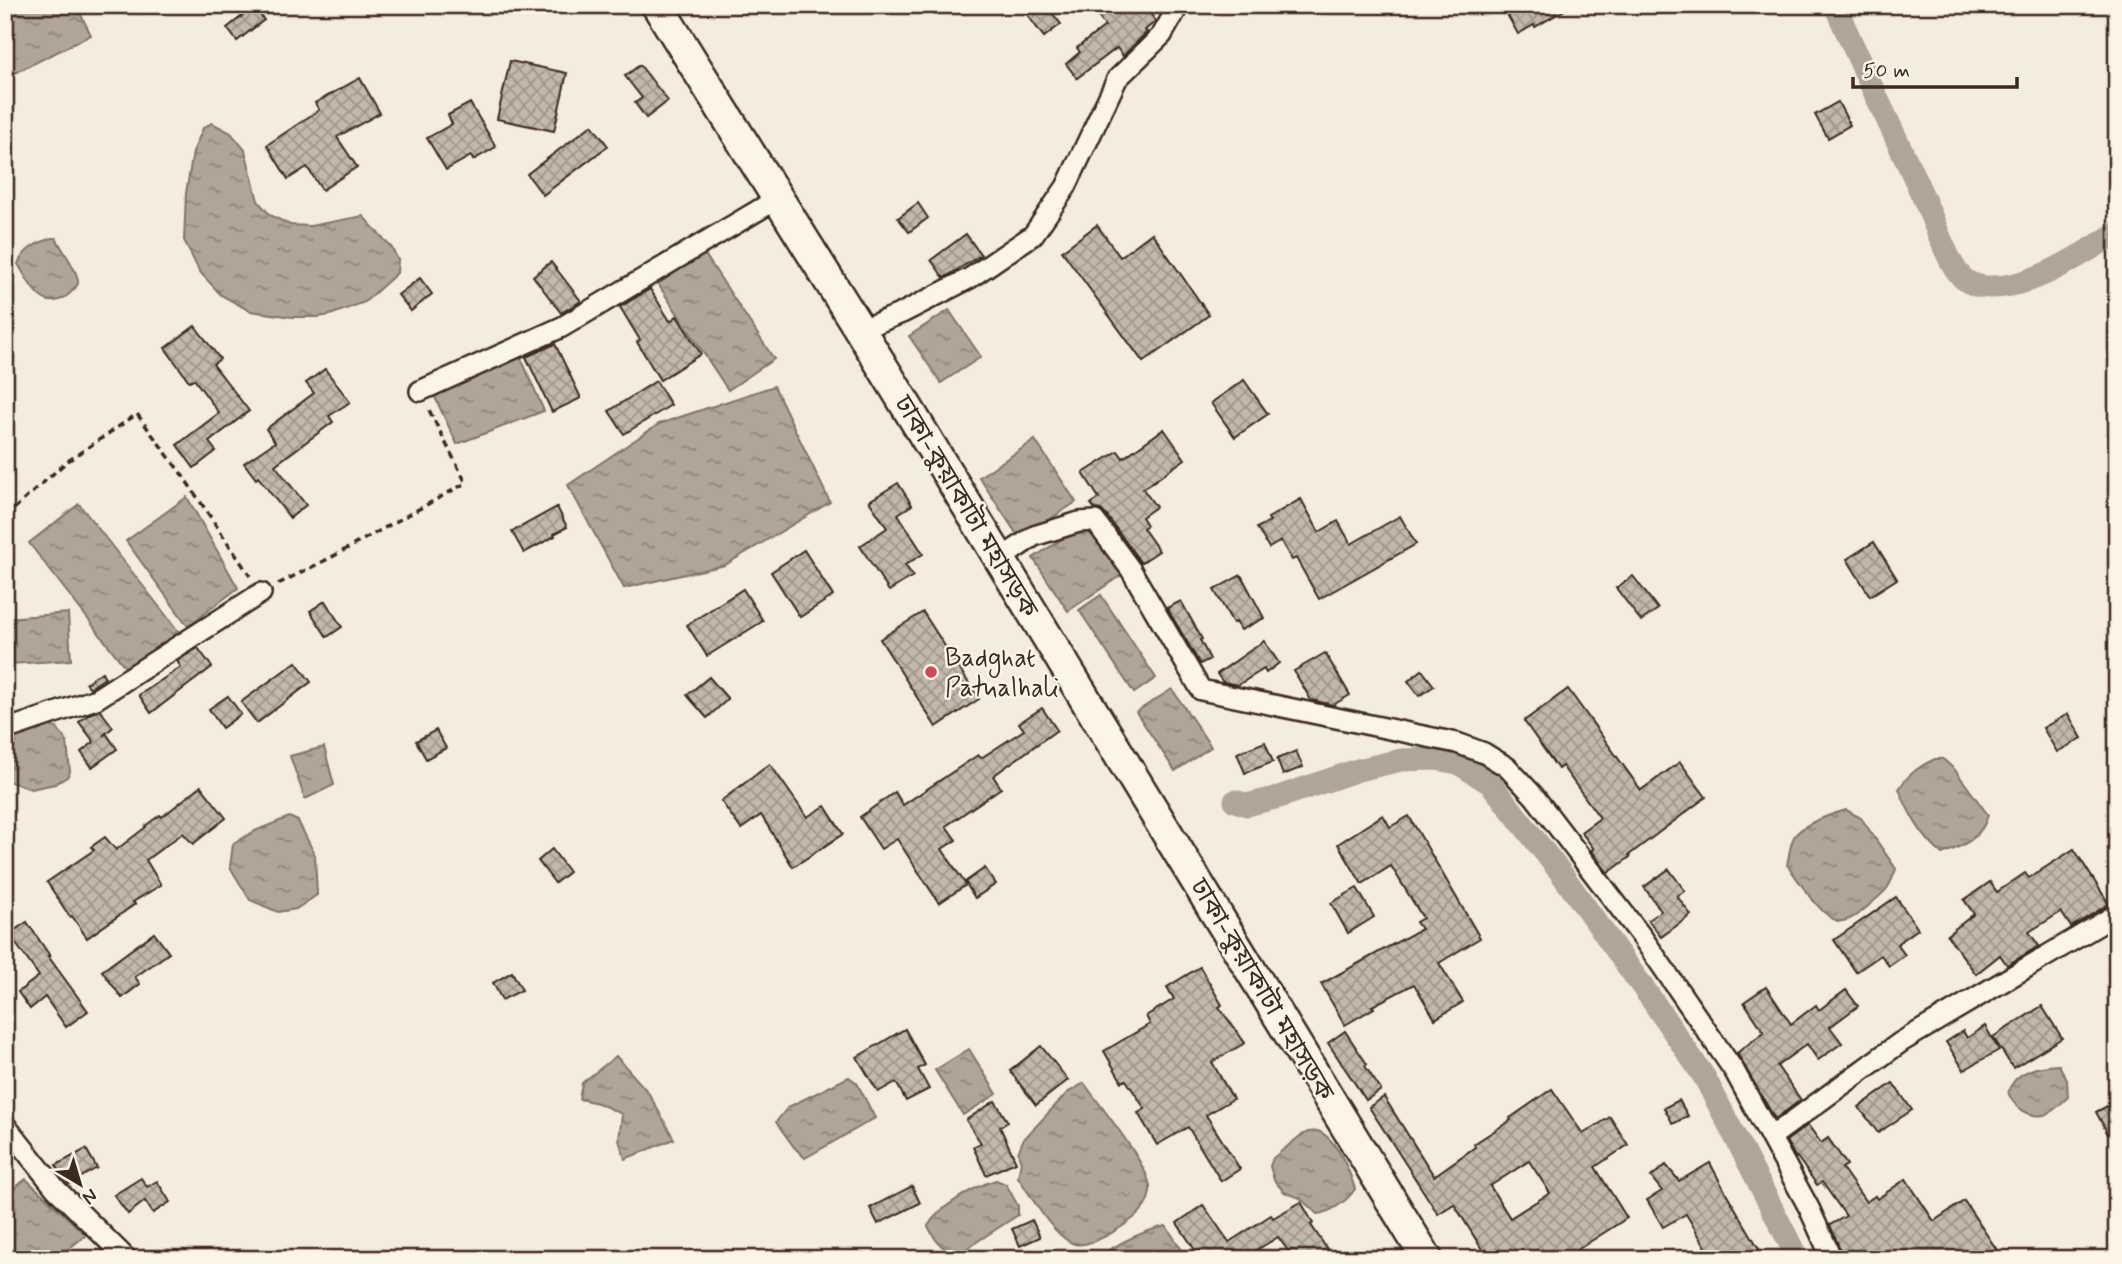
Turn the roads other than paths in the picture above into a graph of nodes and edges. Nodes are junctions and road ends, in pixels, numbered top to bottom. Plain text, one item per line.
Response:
1 (1179, 5) edge
2 (665, 8) edge
3 (777, 199) junction
4 (860, 330) junction
5 (420, 391) road end
6 (999, 560) junction
7 (261, 593) road end
8 (5, 730) edge
9 (2117, 914) edge
10 (5, 1125) edge
11 (1770, 1137) junction
12 (127, 1259) edge
13 (1427, 1259) edge
14 (1832, 1259) edge

1 - 4 street
2 - 3 main road, ঢাকা-কুয়াকাটা মহাসড়ক
3 - 4 main road, ঢাকা-কুয়াকাটা মহাসড়ক
3 - 5 street
4 - 6 main road, ঢাকা-কুয়াকাটা মহাসড়ক
6 - 11 street
6 - 13 main road, ঢাকা-কুয়াকাটা মহাসড়ক
7 - 8 street
9 - 11 street
10 - 12 street
11 - 14 street

